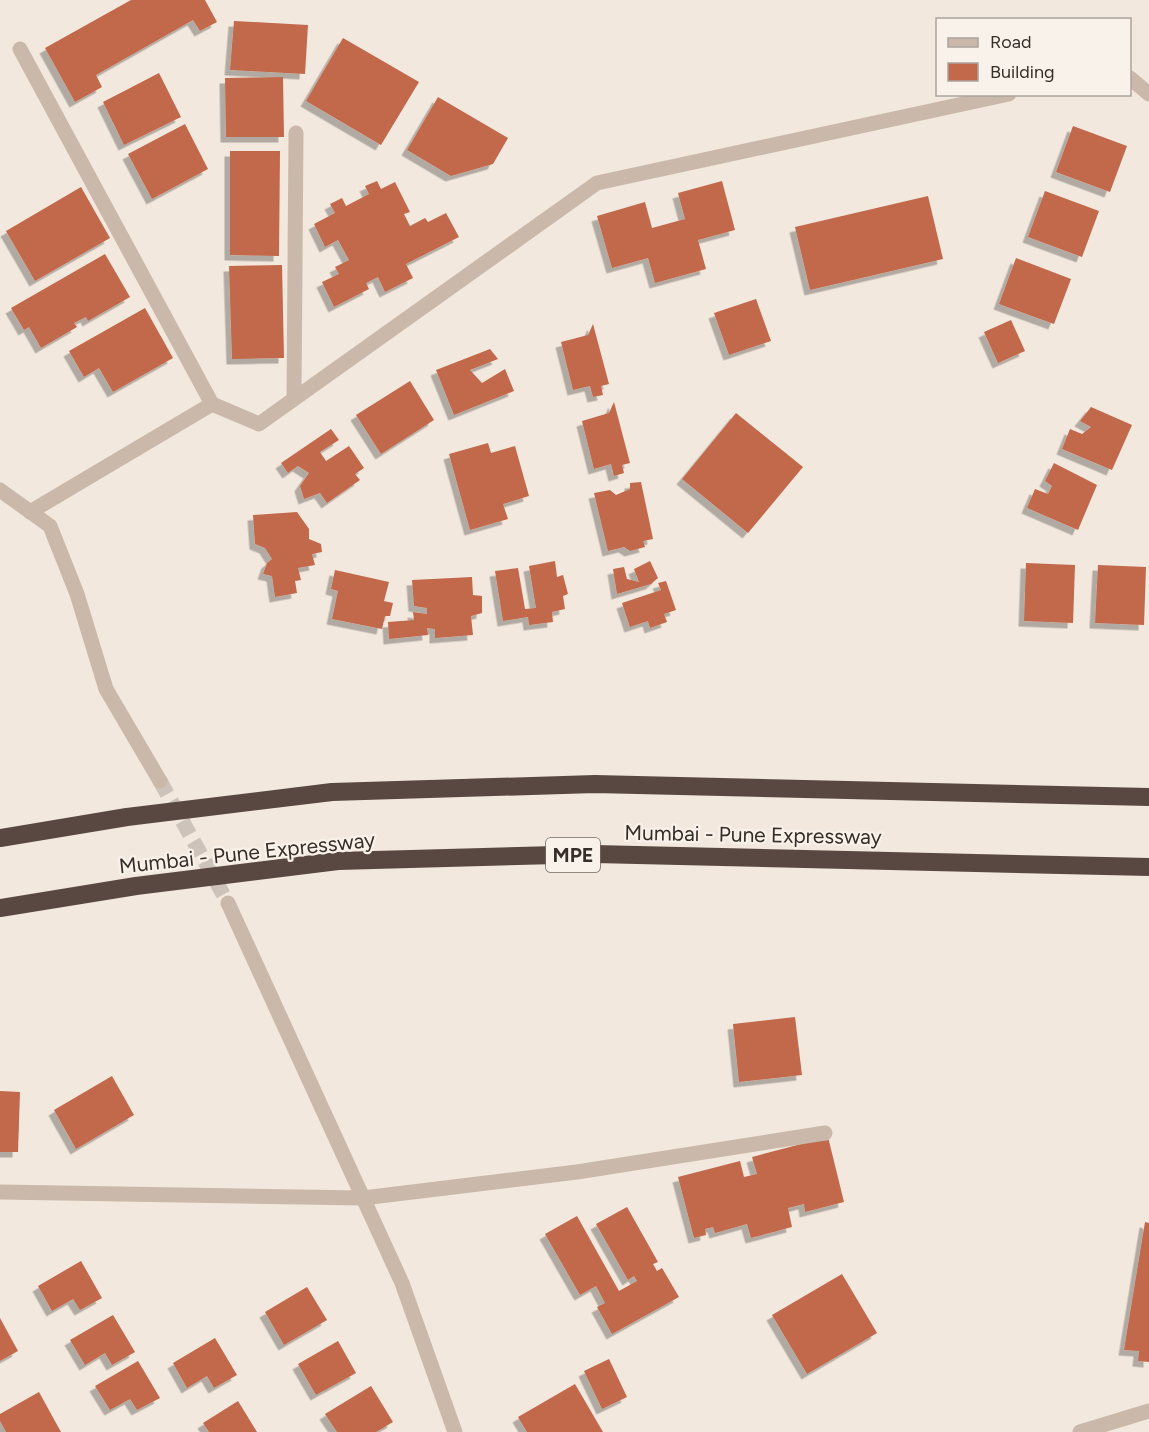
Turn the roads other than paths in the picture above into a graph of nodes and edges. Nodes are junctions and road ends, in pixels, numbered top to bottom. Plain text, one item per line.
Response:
1 (20, 50) dead end
2 (1131, 79) edge
3 (1149, 94) edge
4 (1000, 96) edge
5 (296, 133) dead end
6 (294, 398) junction
7 (212, 404) junction
8 (0, 490) edge
9 (30, 512) junction
10 (160, 781) tunnel mouth
11 (1149, 797) edge
12 (0, 838) edge
13 (1149, 867) edge
14 (228, 903) tunnel mouth
15 (0, 908) edge
16 (825, 1133) dead end
17 (0, 1192) edge
18 (363, 1198) junction
19 (1149, 1411) edge
20 (455, 1432) edge
21 (1080, 1432) edge

1 - 7 street
2 - 3 street
4 - 6 street
5 - 6 street
6 - 7 street
7 - 9 street
8 - 9 street
9 - 10 street
11 - 12 highway
13 - 15 highway, Mumbai - Pune Expressway / MPE
14 - 18 street
16 - 18 street
17 - 18 street
18 - 20 street
19 - 21 street

